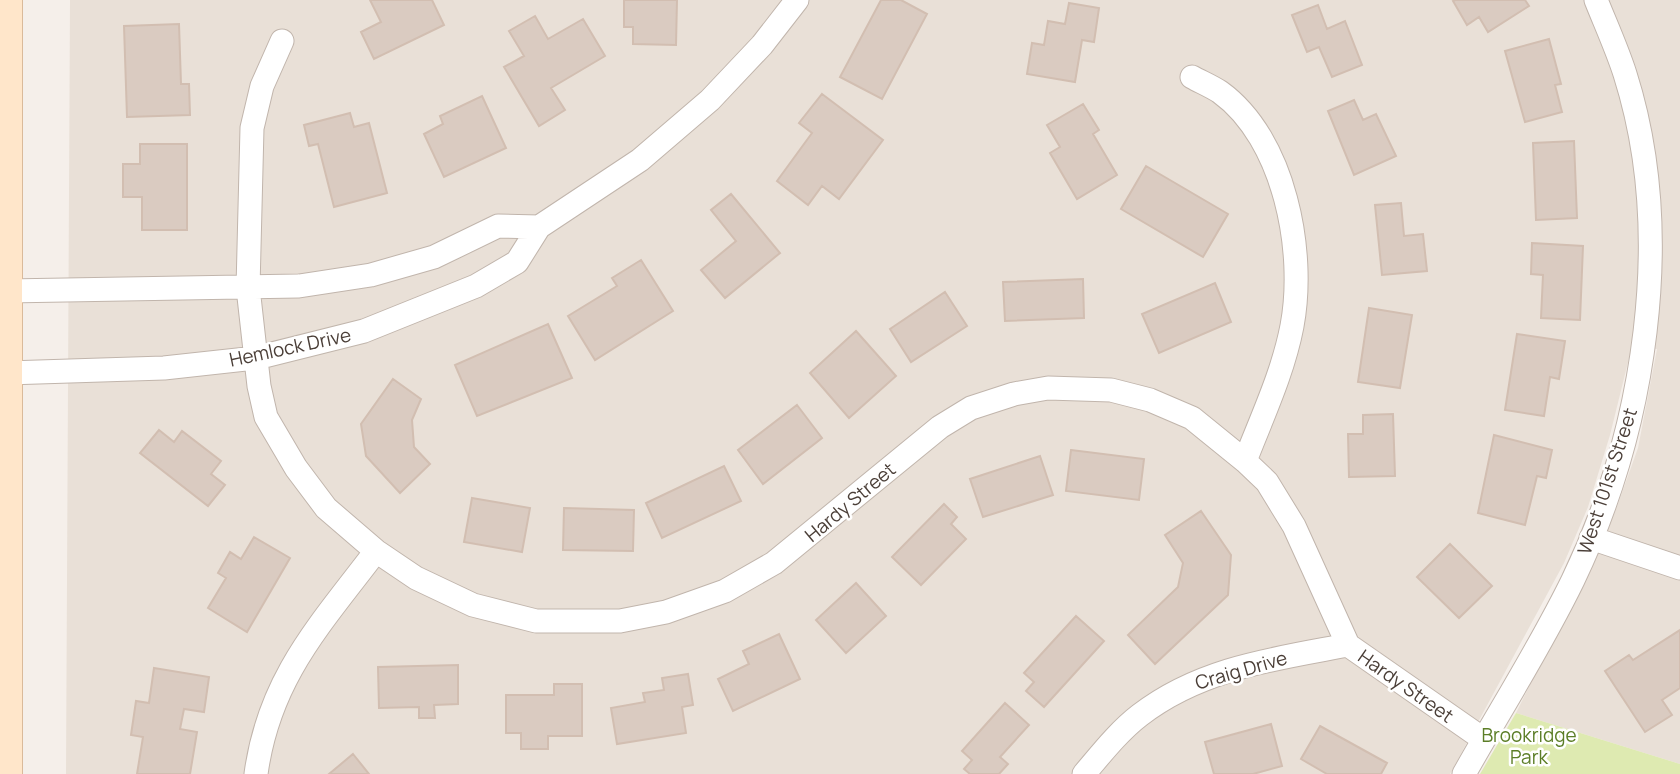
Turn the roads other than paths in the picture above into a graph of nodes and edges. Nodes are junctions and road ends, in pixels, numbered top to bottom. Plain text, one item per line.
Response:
1 (6, 0) edge
2 (797, 0) edge
3 (1596, 0) edge
4 (282, 41) dead end
5 (1192, 77) dead end
6 (539, 227) junction
7 (248, 288) junction
8 (3, 294) edge
9 (256, 358) junction
10 (3, 370) edge
11 (1245, 461) junction
12 (1591, 538) junction
13 (376, 551) junction
14 (1680, 568) edge
15 (1348, 645) junction
16 (1483, 739) junction
17 (6, 774) edge
18 (256, 774) edge
19 (1084, 774) edge
20 (1464, 774) edge

1 - 8 main road
2 - 6 street, Hemlock Drive
3 - 12 street, West 101st Street
4 - 7 street
5 - 11 street
6 - 7 street
6 - 9 street, Hemlock Drive
7 - 8 street
7 - 9 street, Hardy Street
8 - 10 main road
9 - 10 street, Hemlock Drive
9 - 13 street, Hardy Street
10 - 17 main road
11 - 13 street, Hardy Street
11 - 15 street, Hardy Street
12 - 14 street
12 - 16 street, West 101st Street
13 - 18 street
15 - 16 street, Hardy Street
15 - 19 street, Craig Drive
16 - 20 street, West 101st Street

